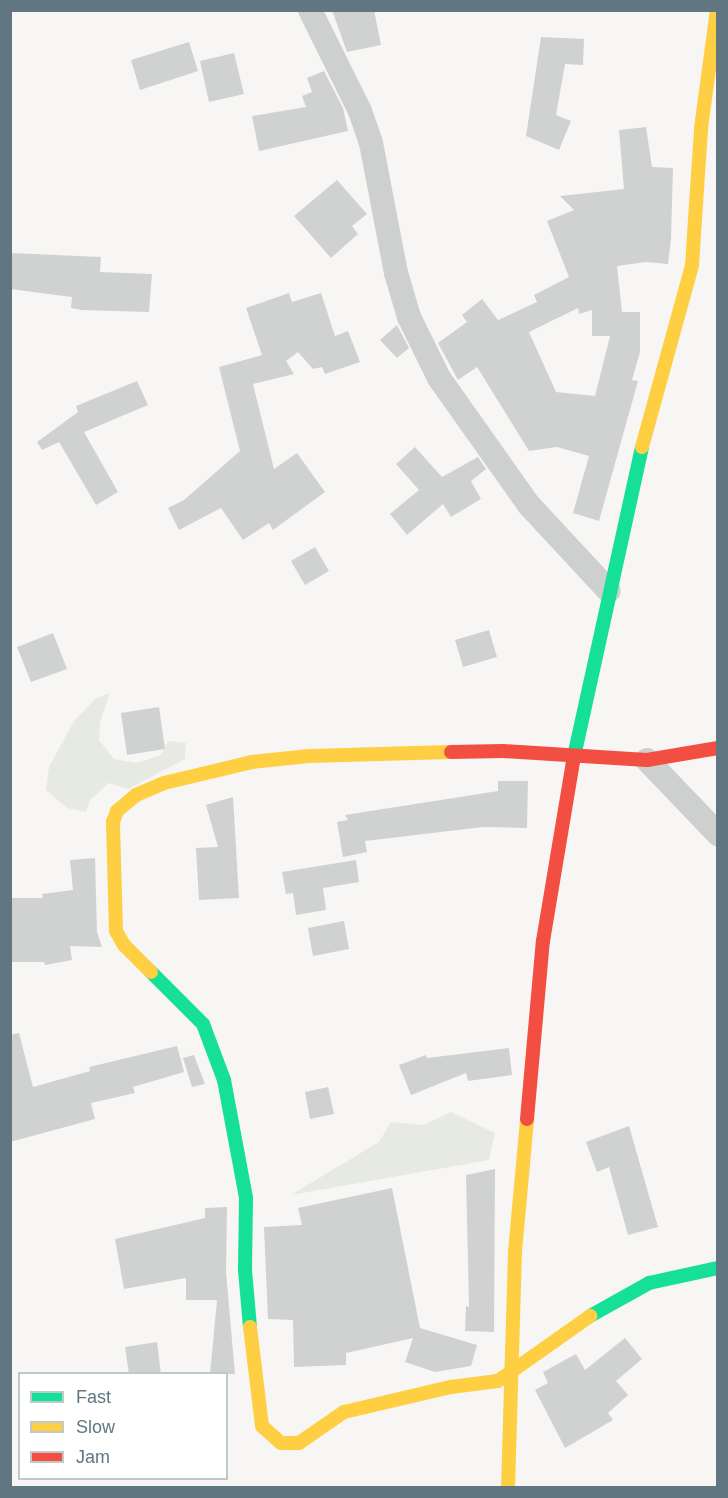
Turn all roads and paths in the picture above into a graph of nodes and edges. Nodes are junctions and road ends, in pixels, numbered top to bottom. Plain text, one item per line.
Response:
1 (310, 10) edge
2 (717, 10) edge
3 (609, 591) junction
4 (717, 748) edge
5 (574, 755) junction
6 (647, 760) junction
7 (717, 834) edge
8 (717, 1268) edge
9 (509, 1374) junction
10 (508, 1488) edge

1 - 3 street
2 - 3 street
3 - 5 street
4 - 6 street
5 - 6 street
5 - 9 street
5 - 9 street
6 - 7 street
8 - 9 street
9 - 10 street

